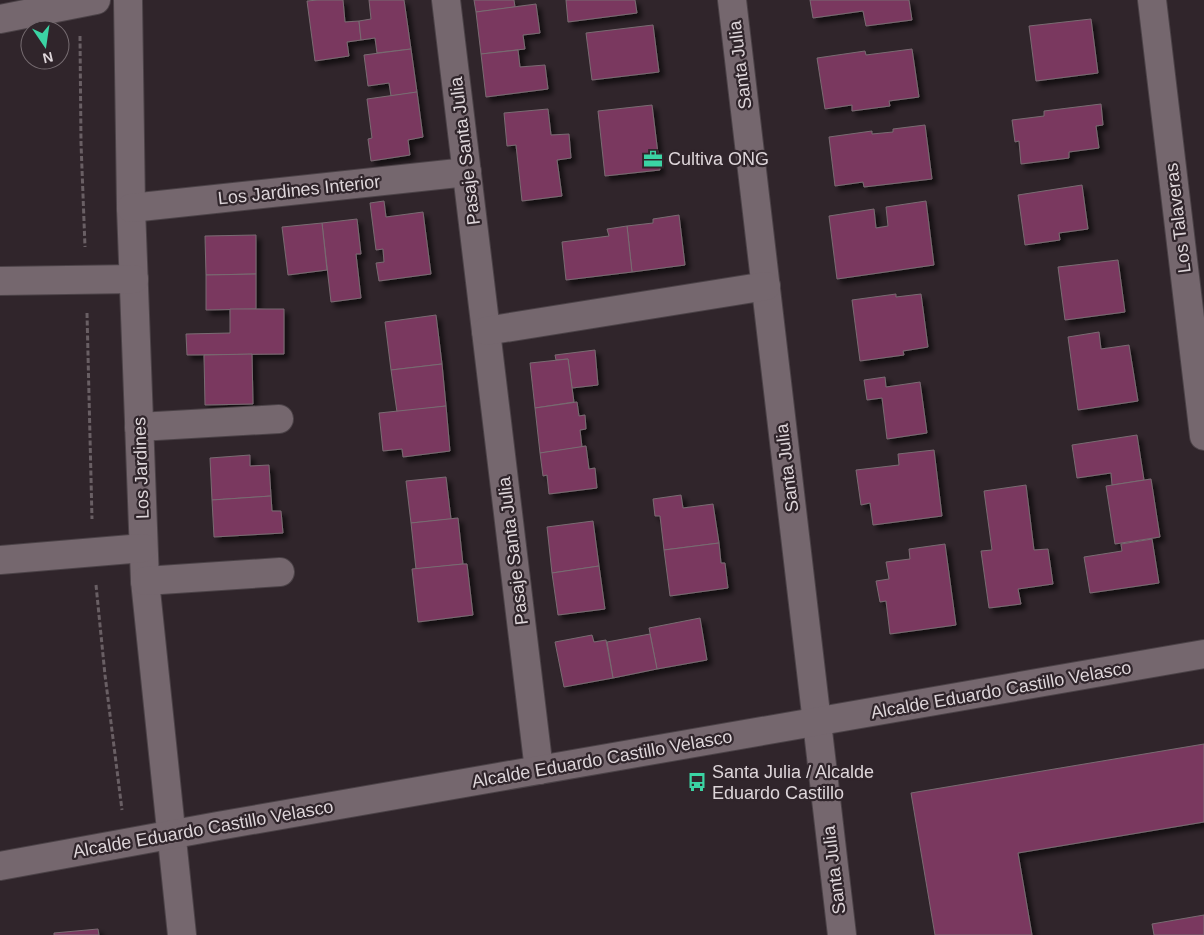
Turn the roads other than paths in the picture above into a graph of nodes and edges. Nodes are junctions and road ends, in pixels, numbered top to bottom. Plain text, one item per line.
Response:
1 (96, 0) edge
2 (128, 0) edge
3 (446, 0) edge
4 (732, 0) edge
5 (1152, 0) edge
6 (0, 19) edge
7 (467, 172) junction
8 (131, 208) junction
9 (134, 279) junction
10 (0, 281) edge
11 (766, 286) junction
12 (486, 331) junction
13 (279, 419) dead end
14 (139, 427) junction
15 (1204, 430) edge
16 (143, 548) junction
17 (0, 560) edge
18 (280, 572) dead end
19 (145, 581) junction
20 (1204, 654) edge
21 (817, 722) junction
22 (540, 770) junction
23 (171, 834) junction
24 (0, 866) edge
25 (182, 935) edge
26 (842, 935) edge

1 - 6 street
2 - 8 street, Los Jardines
3 - 7 street, Pasaje Santa Julia
4 - 11 street, Santa Julia
5 - 15 street, Los Talaveras
7 - 8 street, Los Jardines Interior
7 - 12 street, Pasaje Santa Julia
8 - 9 street, Los Jardines
9 - 10 street
9 - 14 street, Los Jardines
11 - 12 street
11 - 21 street, Santa Julia
12 - 22 street, Pasaje Santa Julia
13 - 14 street
14 - 16 street, Los Jardines
16 - 17 street
16 - 19 street, Los Jardines
18 - 19 street
19 - 23 street, Los Jardines
20 - 21 street, Alcalde Eduardo Castillo Velasco
21 - 22 street, Alcalde Eduardo Castillo Velasco
21 - 26 street, Santa Julia
22 - 23 street, Alcalde Eduardo Castillo Velasco
23 - 24 street, Alcalde Eduardo Castillo Velasco
23 - 25 street, Los Jardines

